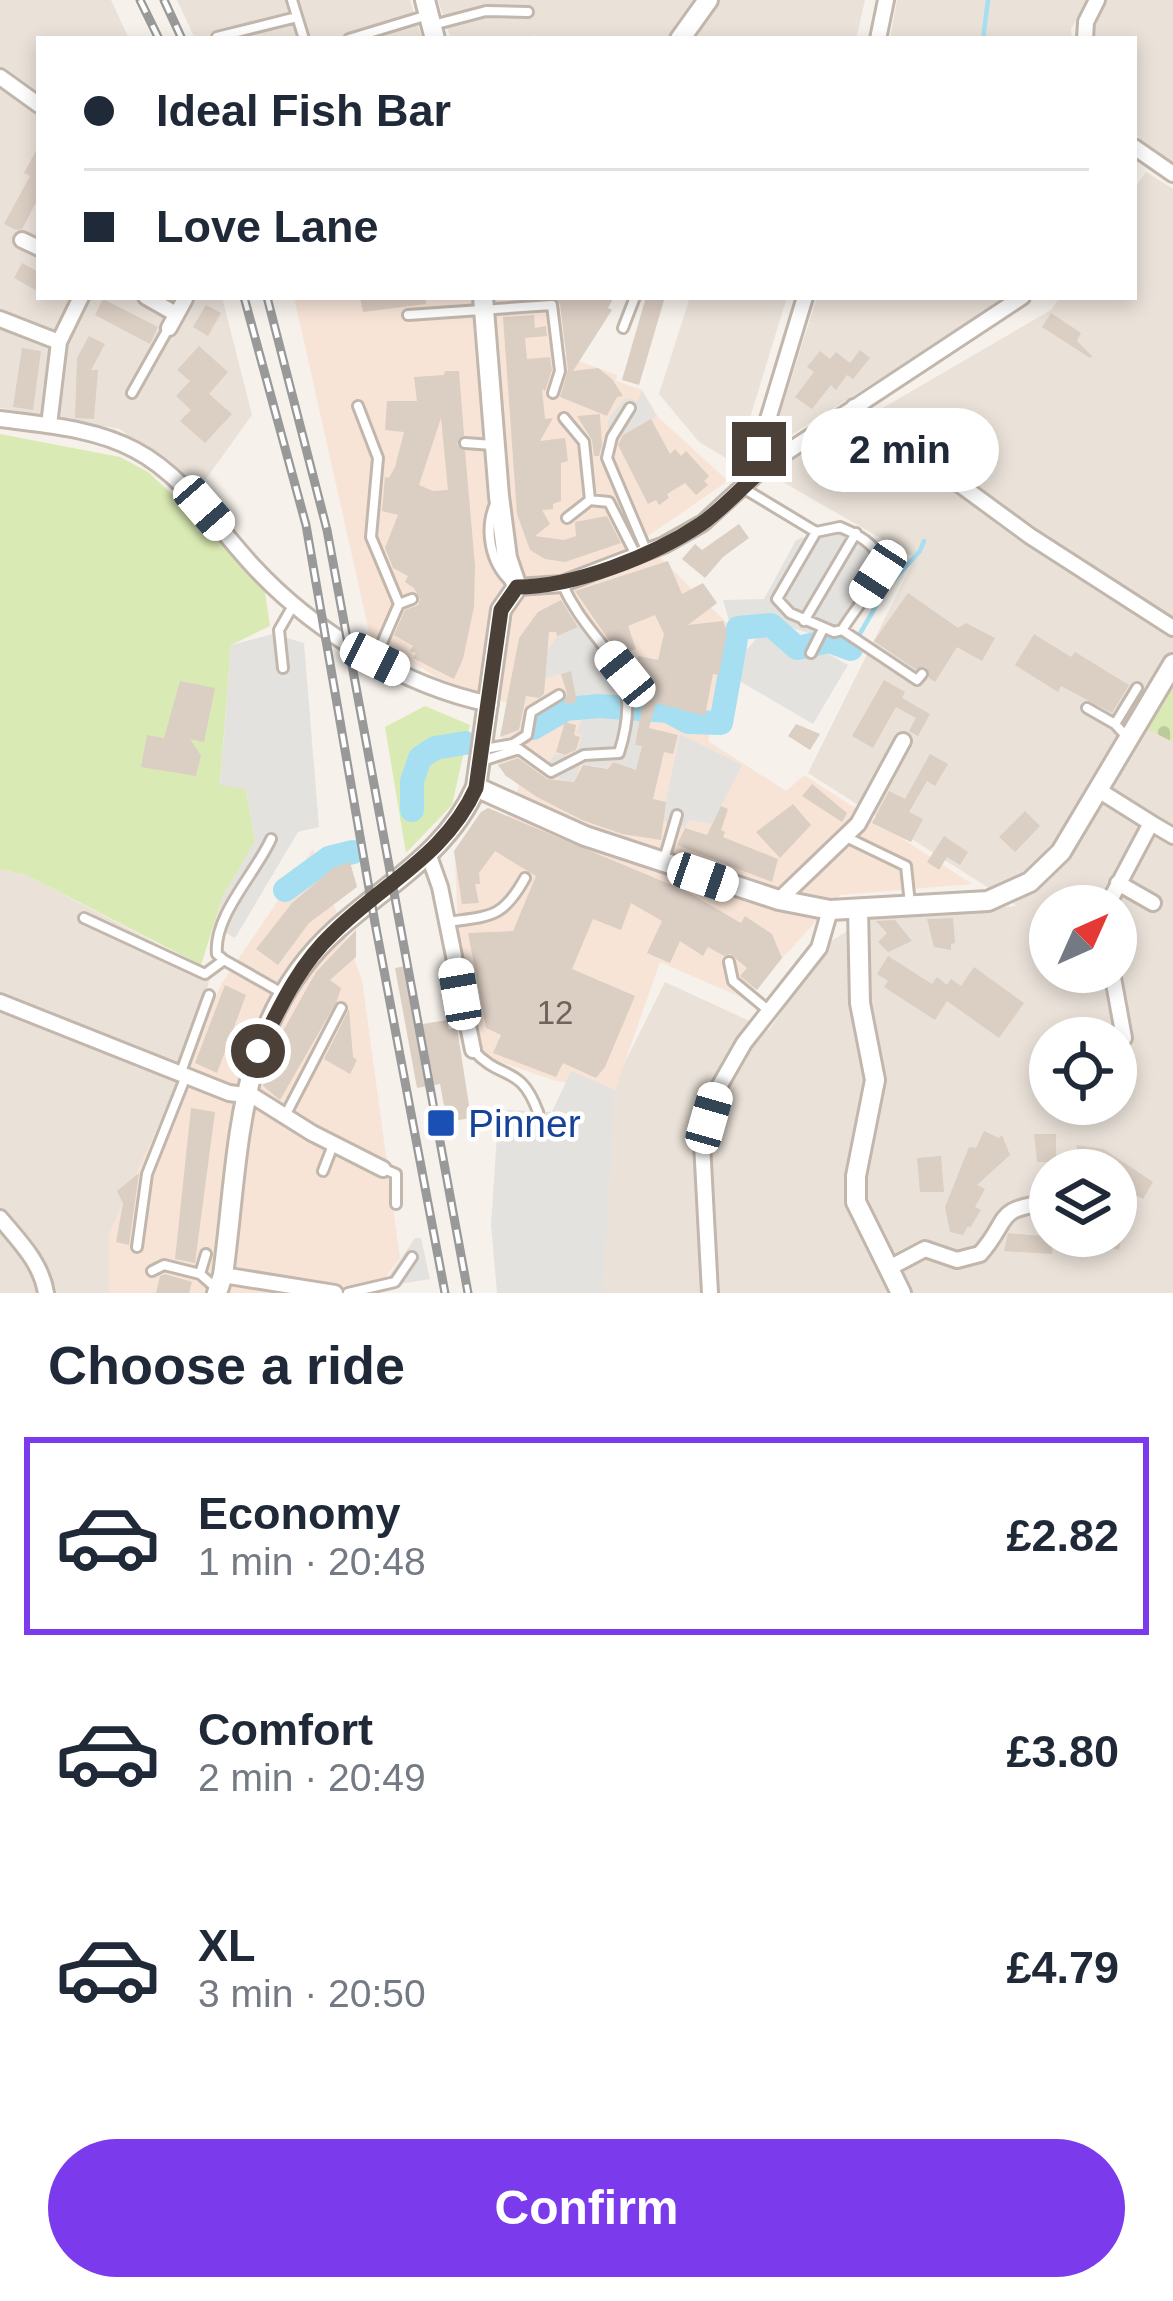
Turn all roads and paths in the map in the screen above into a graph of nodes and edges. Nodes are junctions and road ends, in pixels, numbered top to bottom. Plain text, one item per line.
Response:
1 (292, 0) edge
2 (708, 0) edge
3 (886, 0) edge
4 (1097, 0) edge
5 (528, 12) dead end
6 (297, 17) junction
7 (430, 20) edge
8 (221, 36) edge
9 (303, 36) edge
10 (362, 36) edge
11 (682, 36) edge
12 (879, 36) edge
13 (1085, 36) edge
14 (0, 77) edge
15 (36, 103) edge
16 (1137, 155) edge
17 (1173, 174) edge
18 (22, 240) dead end
19 (36, 247) edge
20 (80, 300) edge
21 (149, 300) edge
22 (184, 300) edge
23 (634, 300) edge
24 (804, 300) edge
25 (1017, 300) edge
26 (483, 302) edge
27 (408, 315) dead end
28 (0, 319) edge
29 (172, 321) junction
30 (623, 328) dead end
31 (58, 343) junction
32 (553, 393) dead end
33 (132, 394) dead end
34 (358, 406) dead end
35 (854, 407) junction
36 (630, 408) dead end
37 (564, 418) dead end
38 (0, 419) edge
39 (49, 425) junction
40 (465, 443) dead end
41 (495, 445) junction
42 (764, 468) junction
43 (742, 488) junction
44 (590, 500) junction
45 (567, 518) dead end
46 (816, 532) junction
47 (856, 533) junction
48 (642, 554) junction
49 (562, 584) junction
50 (517, 587) junction
51 (412, 598) dead end
52 (294, 604) junction
53 (399, 604) junction
54 (804, 621) junction
55 (1173, 628) edge
56 (821, 632) junction
57 (845, 632) junction
58 (811, 653) dead end
59 (375, 659) junction
60 (1173, 664) edge
61 (284, 668) dead end
62 (922, 674) dead end
63 (1137, 688) dead end
64 (560, 695) dead end
65 (490, 704) junction
66 (1088, 708) dead end
67 (1115, 724) junction
68 (1129, 740) junction
69 (903, 741) dead end
70 (481, 755) junction
71 (476, 788) junction
72 (1100, 791) junction
73 (676, 815) dead end
74 (1151, 823) junction
75 (1173, 836) edge
76 (845, 837) junction
77 (272, 839) dead end
78 (429, 856) junction
79 (663, 864) junction
80 (526, 878) dead end
81 (1118, 883) joint
82 (779, 900) junction
83 (1153, 903) dead end
84 (910, 906) junction
85 (858, 909) junction
86 (830, 910) junction
87 (84, 918) dead end
88 (446, 922) junction
89 (224, 960) junction
90 (729, 962) dead end
91 (286, 994) junction
92 (209, 995) dead end
93 (0, 1002) edge
94 (341, 1008) dead end
95 (768, 1010) junction
96 (473, 1050) joint
97 (184, 1074) junction
98 (244, 1094) junction
99 (538, 1112) dead end
100 (286, 1114) junction
101 (333, 1144) junction
102 (382, 1168) joint
103 (323, 1171) dead end
104 (396, 1204) dead end
105 (1029, 1205) edge
106 (0, 1218) edge
107 (137, 1247) dead end
108 (206, 1254) dead end
109 (412, 1257) dead end
110 (891, 1267) junction
111 (152, 1270) dead end
112 (200, 1274) junction
113 (219, 1286) edge
114 (46, 1293) edge
115 (335, 1293) edge
116 (348, 1293) edge
117 (710, 1293) edge
118 (902, 1293) edge

1 - 6 lane
2 - 11 street
3 - 12 street
4 - 13 street
5 - 7 lane
6 - 8 lane
6 - 9 lane
7 - 10 lane
14 - 15 street
16 - 17 street
18 - 19 street
20 - 31 street
21 - 29 street
22 - 29 street
23 - 30 lane
24 - 42 street
25 - 35 street
26 - 27 lane
26 - 32 lane
26 - 41 street
28 - 31 street
29 - 33 lane
31 - 39 street
34 - 53 lane
35 - 42 street
35 - 55 street
36 - 48 lane
37 - 44 lane
38 - 39 street
39 - 52 street
40 - 41 lane
41 - 50 street
42 - 43 street
43 - 46 lane
43 - 48 street
44 - 45 lane
44 - 48 lane
46 - 47 lane
46 - 54 lane
47 - 54 lane
47 - 57 lane
48 - 49 street
49 - 50 street
49 - 70 lane
50 - 65 street
51 - 53 lane
52 - 59 street
52 - 61 lane
53 - 59 lane
54 - 56 lane
56 - 57 lane
56 - 58 lane
57 - 62 lane
59 - 65 street
60 - 68 street
63 - 67 lane
64 - 70 lane
65 - 70 street
66 - 67 lane
67 - 68 lane
68 - 72 street
69 - 76 street
70 - 71 street
71 - 78 street
71 - 79 street
72 - 74 street
72 - 84 street
73 - 79 lane
74 - 75 street
74 - 81 street
76 - 82 street
76 - 84 lane
77 - 89 lane
78 - 88 street
78 - 91 street
79 - 82 street
80 - 88 lane
81 - 83 street
82 - 86 street
84 - 85 street
85 - 86 street
85 - 110 street
86 - 95 street
87 - 89 lane
88 - 96 street
89 - 91 lane
90 - 95 lane
91 - 98 street
92 - 97 lane
93 - 97 street
94 - 100 lane
95 - 117 street
96 - 99 lane
97 - 98 street
97 - 107 lane
98 - 100 street
98 - 113 street
100 - 101 street
101 - 102 street
101 - 103 lane
102 - 104 lane
105 - 110 street
106 - 114 street
108 - 112 lane
109 - 116 lane
110 - 118 street
111 - 112 lane
112 - 113 lane
113 - 115 street

